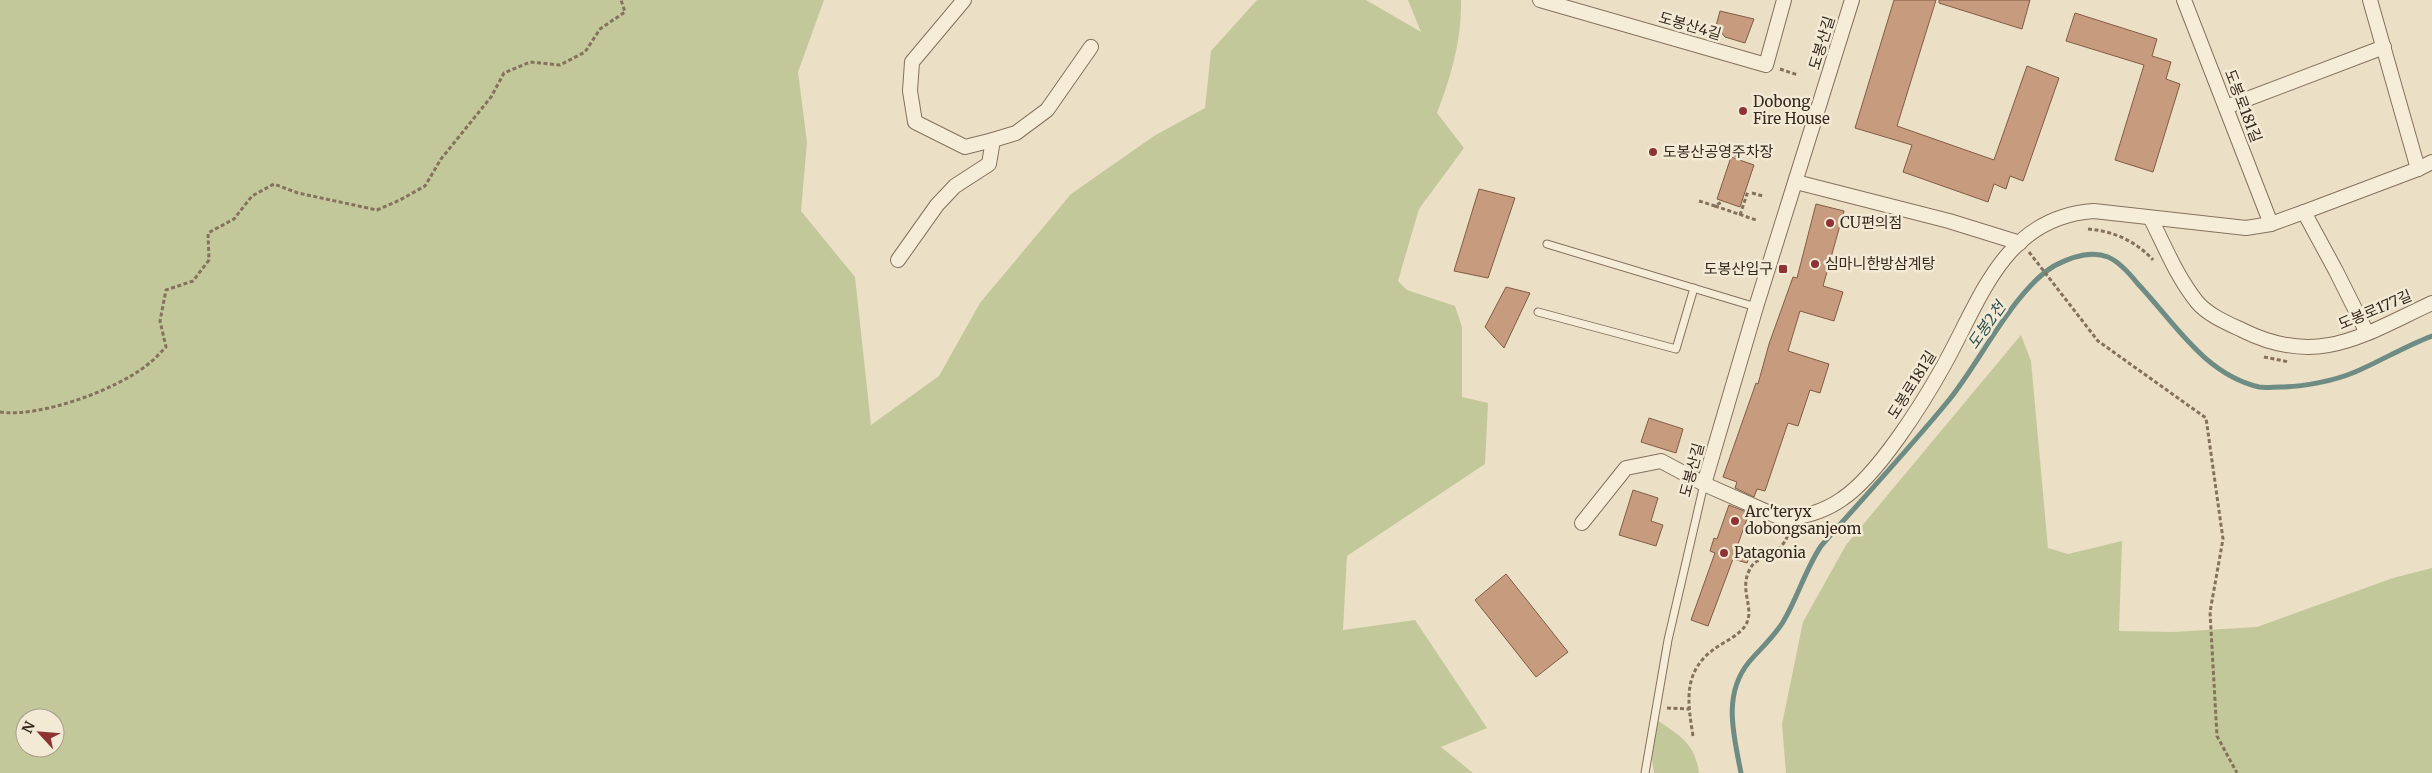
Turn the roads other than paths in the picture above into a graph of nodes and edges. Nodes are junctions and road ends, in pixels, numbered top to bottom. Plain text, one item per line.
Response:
1 (964, 0) edge
2 (1540, 0) edge
3 (1852, 0) edge
4 (2184, 0) edge
5 (2370, 0) edge
6 (1781, 1) edge
7 (1584, 6) edge
8 (1091, 47) dead end
9 (2384, 47) junction
10 (2226, 107) junction
11 (993, 140) junction
12 (2432, 162) edge
13 (2418, 169) junction
14 (1796, 182) junction
15 (2304, 212) junction
16 (2151, 219) junction
17 (2271, 224) junction
18 (1547, 244) dead end
19 (2024, 247) junction
20 (898, 260) dead end
21 (1694, 288) junction
22 (2432, 303) edge
23 (1756, 307) junction
24 (1538, 312) dead end
25 (2367, 333) junction
26 (1704, 484) junction
27 (1582, 523) dead end
28 (1646, 773) edge

1 - 11 street
2 - 7 street, 도봉산4길
3 - 14 street, 도봉산길
4 - 10 street, 도봉로181길
5 - 9 street
6 - 7 street, 도봉산4길
8 - 11 street
9 - 10 street
9 - 13 street
10 - 17 street, 도봉로181길
11 - 20 street
12 - 13 street, 도봉로181길
13 - 15 street, 도봉로181길
14 - 19 street
14 - 23 street, 도봉산길
15 - 17 street, 도봉로181길
15 - 25 street
16 - 17 street, 도봉로181길
16 - 19 street, 도봉로181길
16 - 25 street, 도봉로177길
18 - 21 lane
19 - 26 street, 도봉로181길
21 - 23 lane
21 - 24 lane
22 - 25 street, 도봉로177길
23 - 26 street, 도봉산길
26 - 27 street, 도봉로181길
26 - 28 lane, 도봉산길

